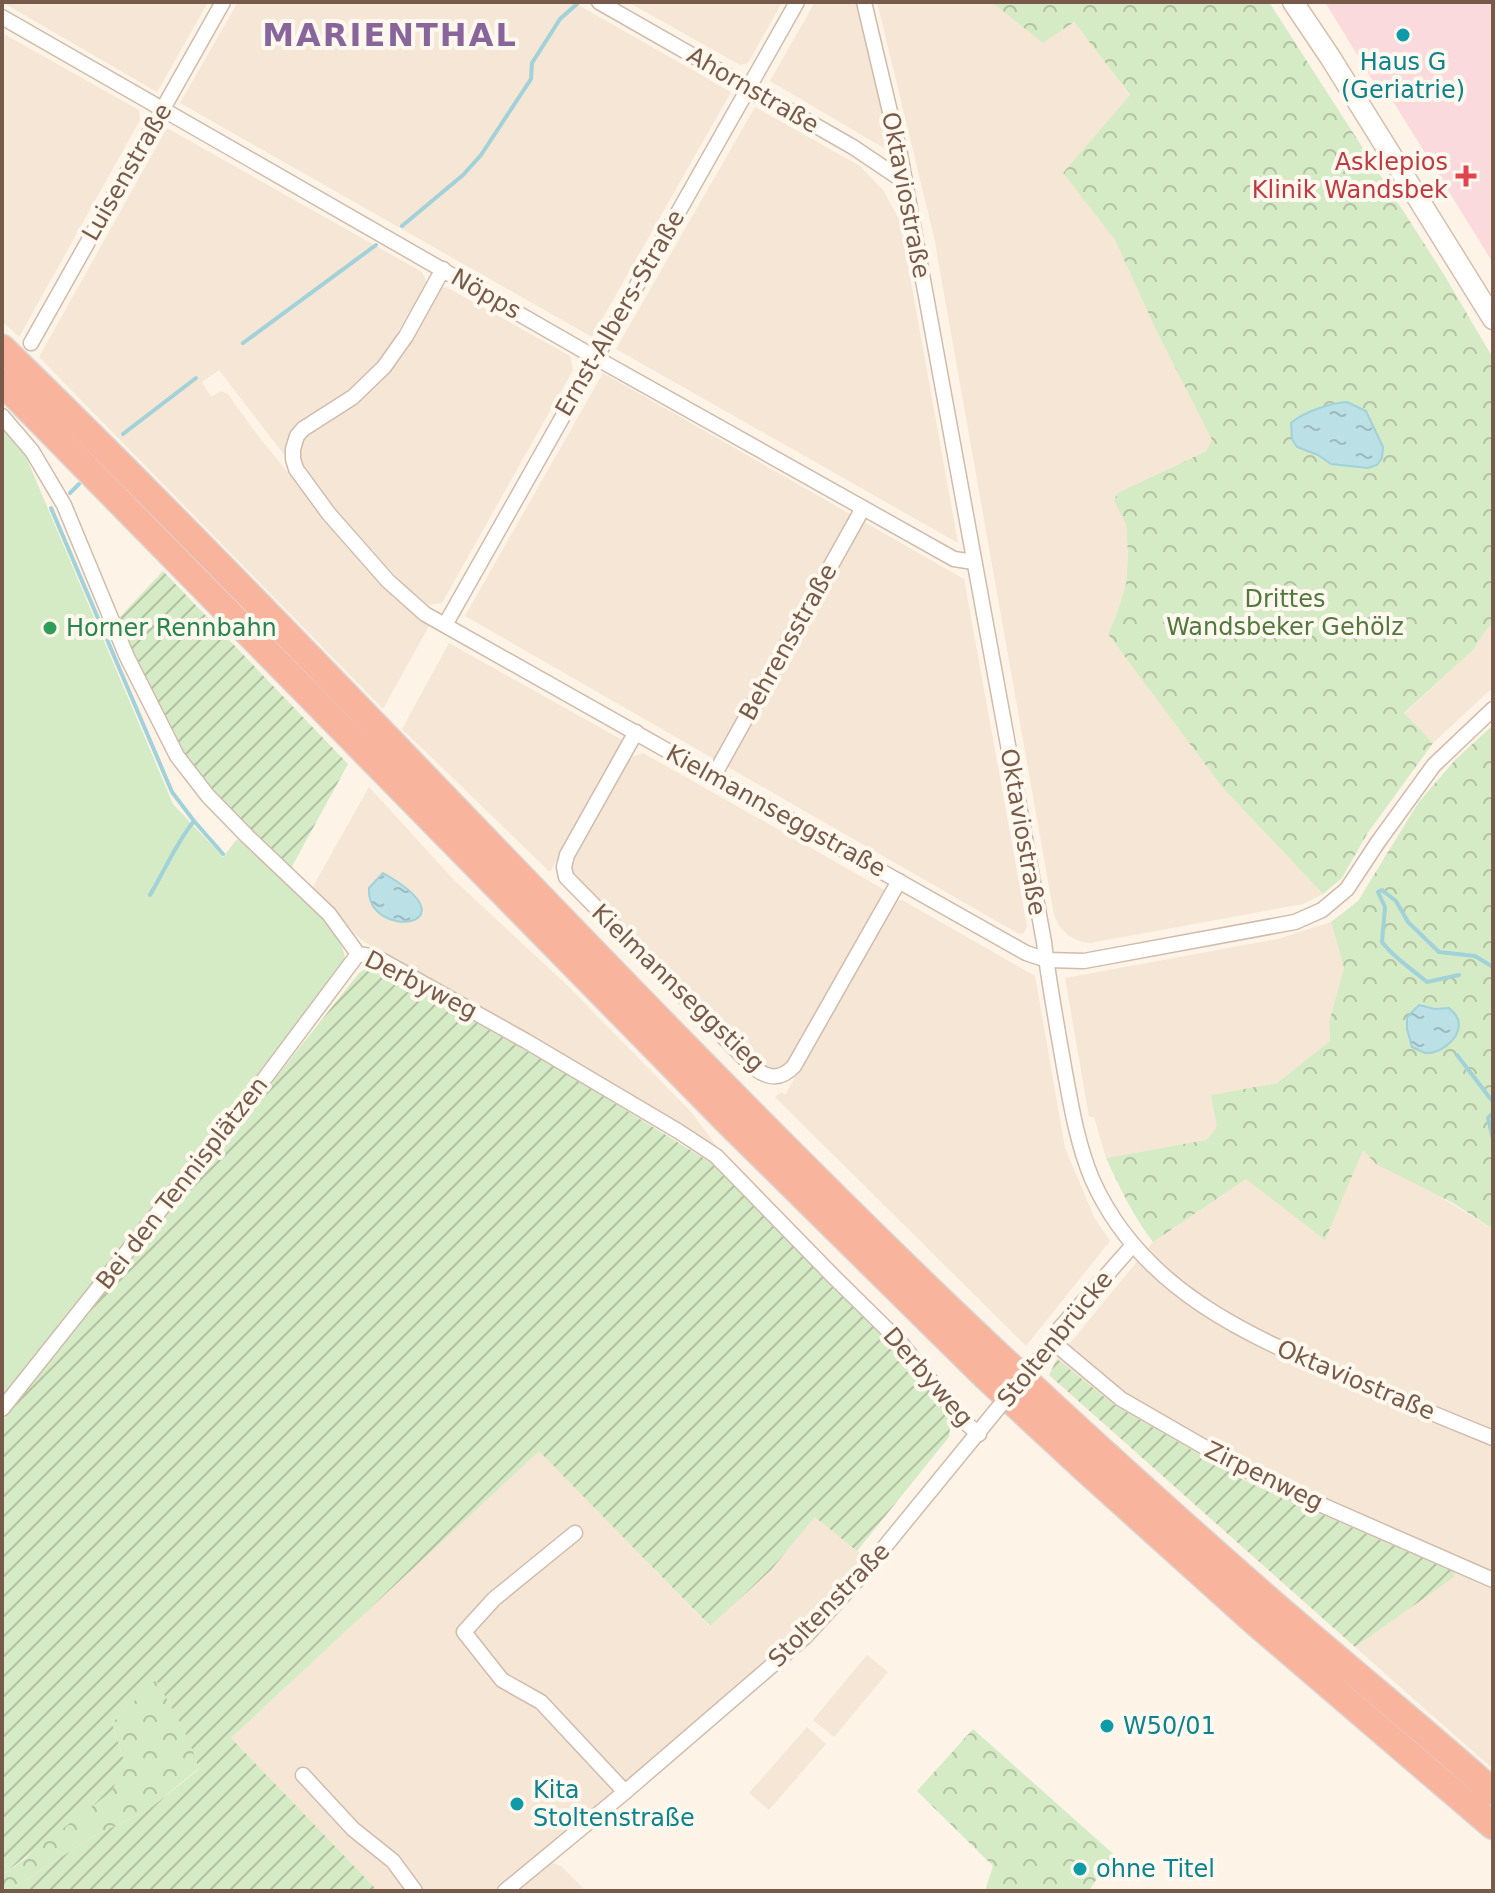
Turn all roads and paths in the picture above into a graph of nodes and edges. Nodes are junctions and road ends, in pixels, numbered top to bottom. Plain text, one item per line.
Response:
1 (223, 2) edge
2 (599, 2) edge
3 (797, 2) edge
4 (864, 2) edge
5 (1293, 2) edge
6 (2, 17) edge
7 (748, 87) junction
8 (162, 110) junction
9 (905, 182) junction
10 (443, 269) junction
11 (1493, 319) edge
12 (31, 343) dead end
13 (2, 348) edge
14 (596, 358) junction
15 (2, 382) edge
16 (2, 416) edge
17 (863, 508) junction
18 (974, 562) junction
19 (445, 625) junction
20 (1493, 709) edge
21 (636, 732) junction
22 (713, 777) junction
23 (899, 881) junction
24 (358, 954) junction
25 (1047, 960) junction
26 (1133, 1245) junction
27 (1053, 1342) junction
28 (2, 1409) edge
29 (979, 1434) junction
30 (1493, 1438) edge
31 (575, 1533) dead end
32 (1493, 1580) edge
33 (303, 1775) dead end
34 (625, 1792) junction
35 (1493, 1792) edge
36 (1493, 1826) edge
37 (415, 1891) edge
38 (505, 1891) edge

1 - 8 street, Luisenstraße
2 - 7 street, Ahornstraße
3 - 7 street, Ernst-Albers-Straße
4 - 9 street, Oktaviostraße
5 - 11 main road
6 - 8 street, Nöpps
7 - 9 street, Ahornstraße
7 - 14 street, Ernst-Albers-Straße
8 - 10 street, Nöpps
8 - 12 street, Luisenstraße
9 - 18 street, Oktaviostraße
10 - 14 street, Nöpps
10 - 19 street, Kielmannseggstraße
13 - 35 highway
14 - 17 street, Nöpps
14 - 19 street, Ernst-Albers-Straße
15 - 36 highway
16 - 24 street, Derbyweg
17 - 18 street, Nöpps
17 - 22 street, Behrensstraße
18 - 25 street, Oktaviostraße
19 - 21 street, Kielmannseggstraße
20 - 25 street, Kielmannseggstraße
21 - 22 street, Kielmannseggstraße
21 - 23 street, Kielmannseggstieg
22 - 23 street, Kielmannseggstraße
23 - 25 street, Kielmannseggstraße
24 - 28 street, Bei den Tennisplätzen
24 - 29 street, Derbyweg
25 - 26 street, Oktaviostraße
26 - 27 street, Stoltenbrücke
26 - 30 street, Oktaviostraße
27 - 29 street, Stoltenbrücke, bridge
27 - 32 street, Zirpenweg
29 - 34 street, Stoltenstraße
31 - 34 street
33 - 37 street
34 - 38 street, Stoltenstraße

